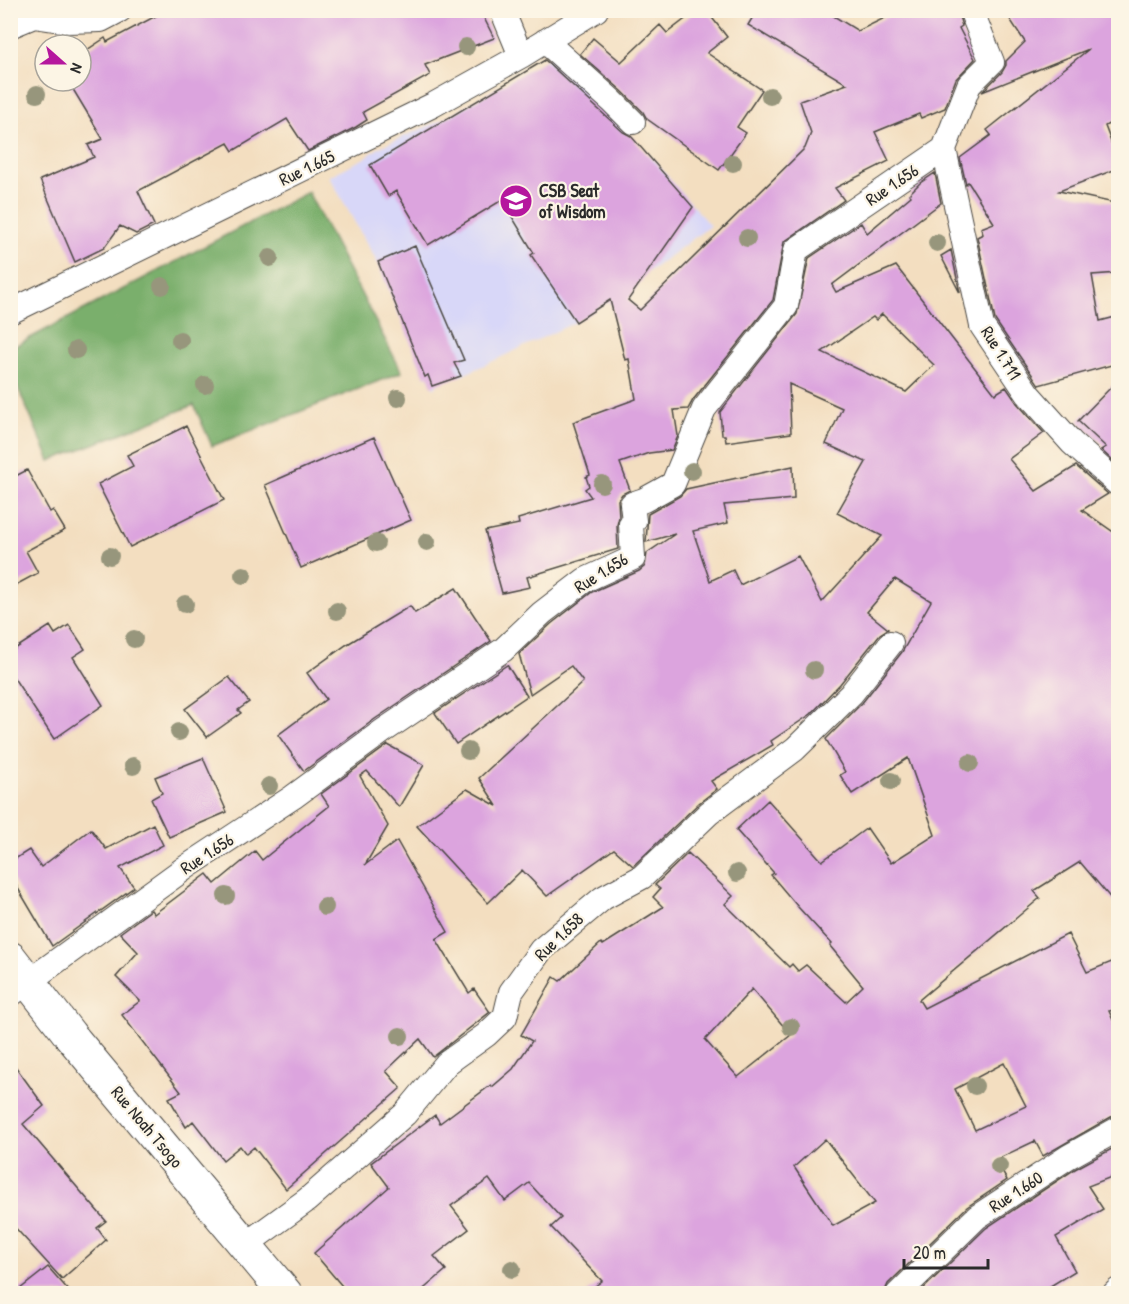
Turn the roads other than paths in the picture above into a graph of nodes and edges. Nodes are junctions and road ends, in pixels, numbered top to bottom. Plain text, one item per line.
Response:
1 (120, 10) edge
2 (502, 10) edge
3 (596, 10) edge
4 (971, 10) edge
5 (10, 26) edge
6 (545, 41) junction
7 (521, 56) junction
8 (633, 122) dead end
9 (944, 149) junction
10 (10, 312) edge
11 (1119, 484) edge
12 (891, 643) dead end
13 (17, 979) edge
14 (1119, 1129) edge
15 (245, 1245) junction
16 (1119, 1290) edge
17 (286, 1293) edge
18 (898, 1293) edge
19 (1114, 1293) edge

1 - 5 street
2 - 7 street
3 - 6 street, Rue 1.665
4 - 9 street
6 - 7 street, Rue 1.665
6 - 8 street
7 - 10 street, Rue 1.665
9 - 11 street, Rue 1.711
9 - 13 street, Rue 1.656
12 - 15 street, Rue 1.658
13 - 15 main road, Rue Noah Tsogo
14 - 18 street, Rue 1.660
15 - 17 main road, Rue Noah Tsogo
16 - 19 street

